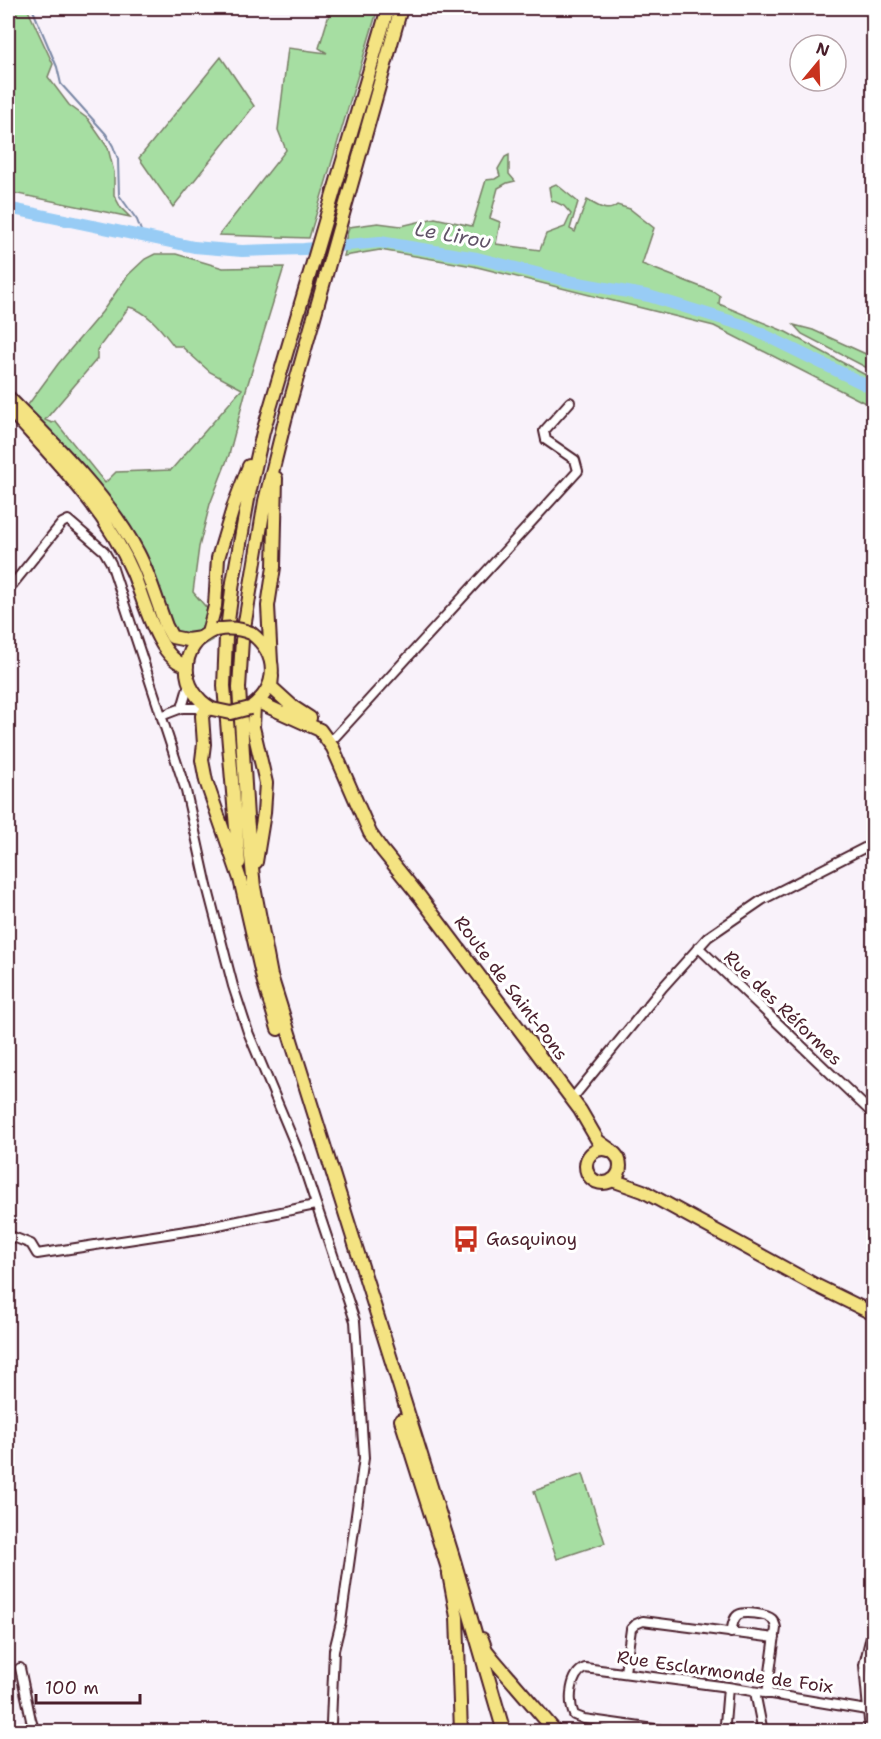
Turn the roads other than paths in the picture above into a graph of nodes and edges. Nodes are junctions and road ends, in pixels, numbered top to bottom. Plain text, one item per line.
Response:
1 (388, 8) edge
2 (401, 8) edge
3 (8, 397) edge
4 (570, 402) dead end
5 (8, 407) edge
6 (285, 420) junction
7 (264, 432) junction
8 (8, 590) edge
9 (209, 633) junction
10 (187, 665) junction
11 (272, 668) junction
12 (189, 684) junction
13 (254, 705) junction
14 (208, 707) junction
15 (182, 708) junction
16 (161, 716) junction
17 (331, 739) junction
18 (873, 843) edge
19 (240, 879) junction
20 (254, 887) junction
21 (698, 947) junction
22 (571, 1099) junction
23 (873, 1115) edge
24 (612, 1151) junction
25 (589, 1155) junction
26 (620, 1166) junction
27 (612, 1180) junction
28 (644, 1191) junction
29 (315, 1205) junction
30 (8, 1235) edge
31 (815, 1286) junction
32 (873, 1307) edge
33 (873, 1314) edge
34 (453, 1557) junction
35 (449, 1574) junction
36 (873, 1624) edge
37 (730, 1633) junction
38 (775, 1638) junction
39 (20, 1668) dead end
40 (625, 1672) junction
41 (728, 1687) junction
42 (755, 1692) junction
43 (767, 1694) junction
44 (867, 1710) junction
45 (761, 1730) edge
46 (35, 1731) edge
47 (328, 1731) edge
48 (462, 1731) edge
49 (499, 1731) edge
50 (504, 1731) edge
51 (556, 1731) edge
52 (676, 1731) edge
53 (721, 1731) edge
54 (870, 1731) edge

1 - 7 main road
2 - 6 main road
3 - 9 main road
4 - 17 street
5 - 10 main road
6 - 11 main road
6 - 20 main road
7 - 9 main road
7 - 19 main road
8 - 16 street
9 - 10 main road
9 - 11 main road, bridge
10 - 12 main road
11 - 13 main road
11 - 17 main road, Route de Saint-Pons
12 - 14 main road
12 - 15 street
13 - 14 main road, bridge
13 - 17 main road, Route de Saint-Pons
13 - 20 main road
14 - 15 street
14 - 19 main road
15 - 16 street
16 - 29 street
17 - 22 main road, Route de Saint-Pons
18 - 21 street
19 - 35 main road
20 - 34 main road
21 - 22 street
21 - 23 street, Rue des Réformes
22 - 24 main road, Route de Saint-Pons
22 - 25 main road, Route de Saint-Pons
24 - 25 main road
24 - 26 main road
25 - 27 main road
26 - 27 main road
26 - 28 main road
27 - 28 main road
28 - 31 main road
29 - 30 street
29 - 47 street
31 - 32 main road
31 - 33 main road
34 - 50 main road
34 - 51 main road
35 - 48 main road
35 - 49 main road
36 - 44 street
37 - 38 street
37 - 38 street
37 - 40 street
38 - 43 street
39 - 46 street
40 - 41 street, Rue Esclarmonde de Foix
40 - 52 street, Rue Esclarmonde de Foix
41 - 42 street, Rue Esclarmonde de Foix
41 - 53 street
42 - 43 street, Rue Esclarmonde de Foix
42 - 45 street
43 - 44 street, Rue Esclarmonde de Foix
44 - 54 street

